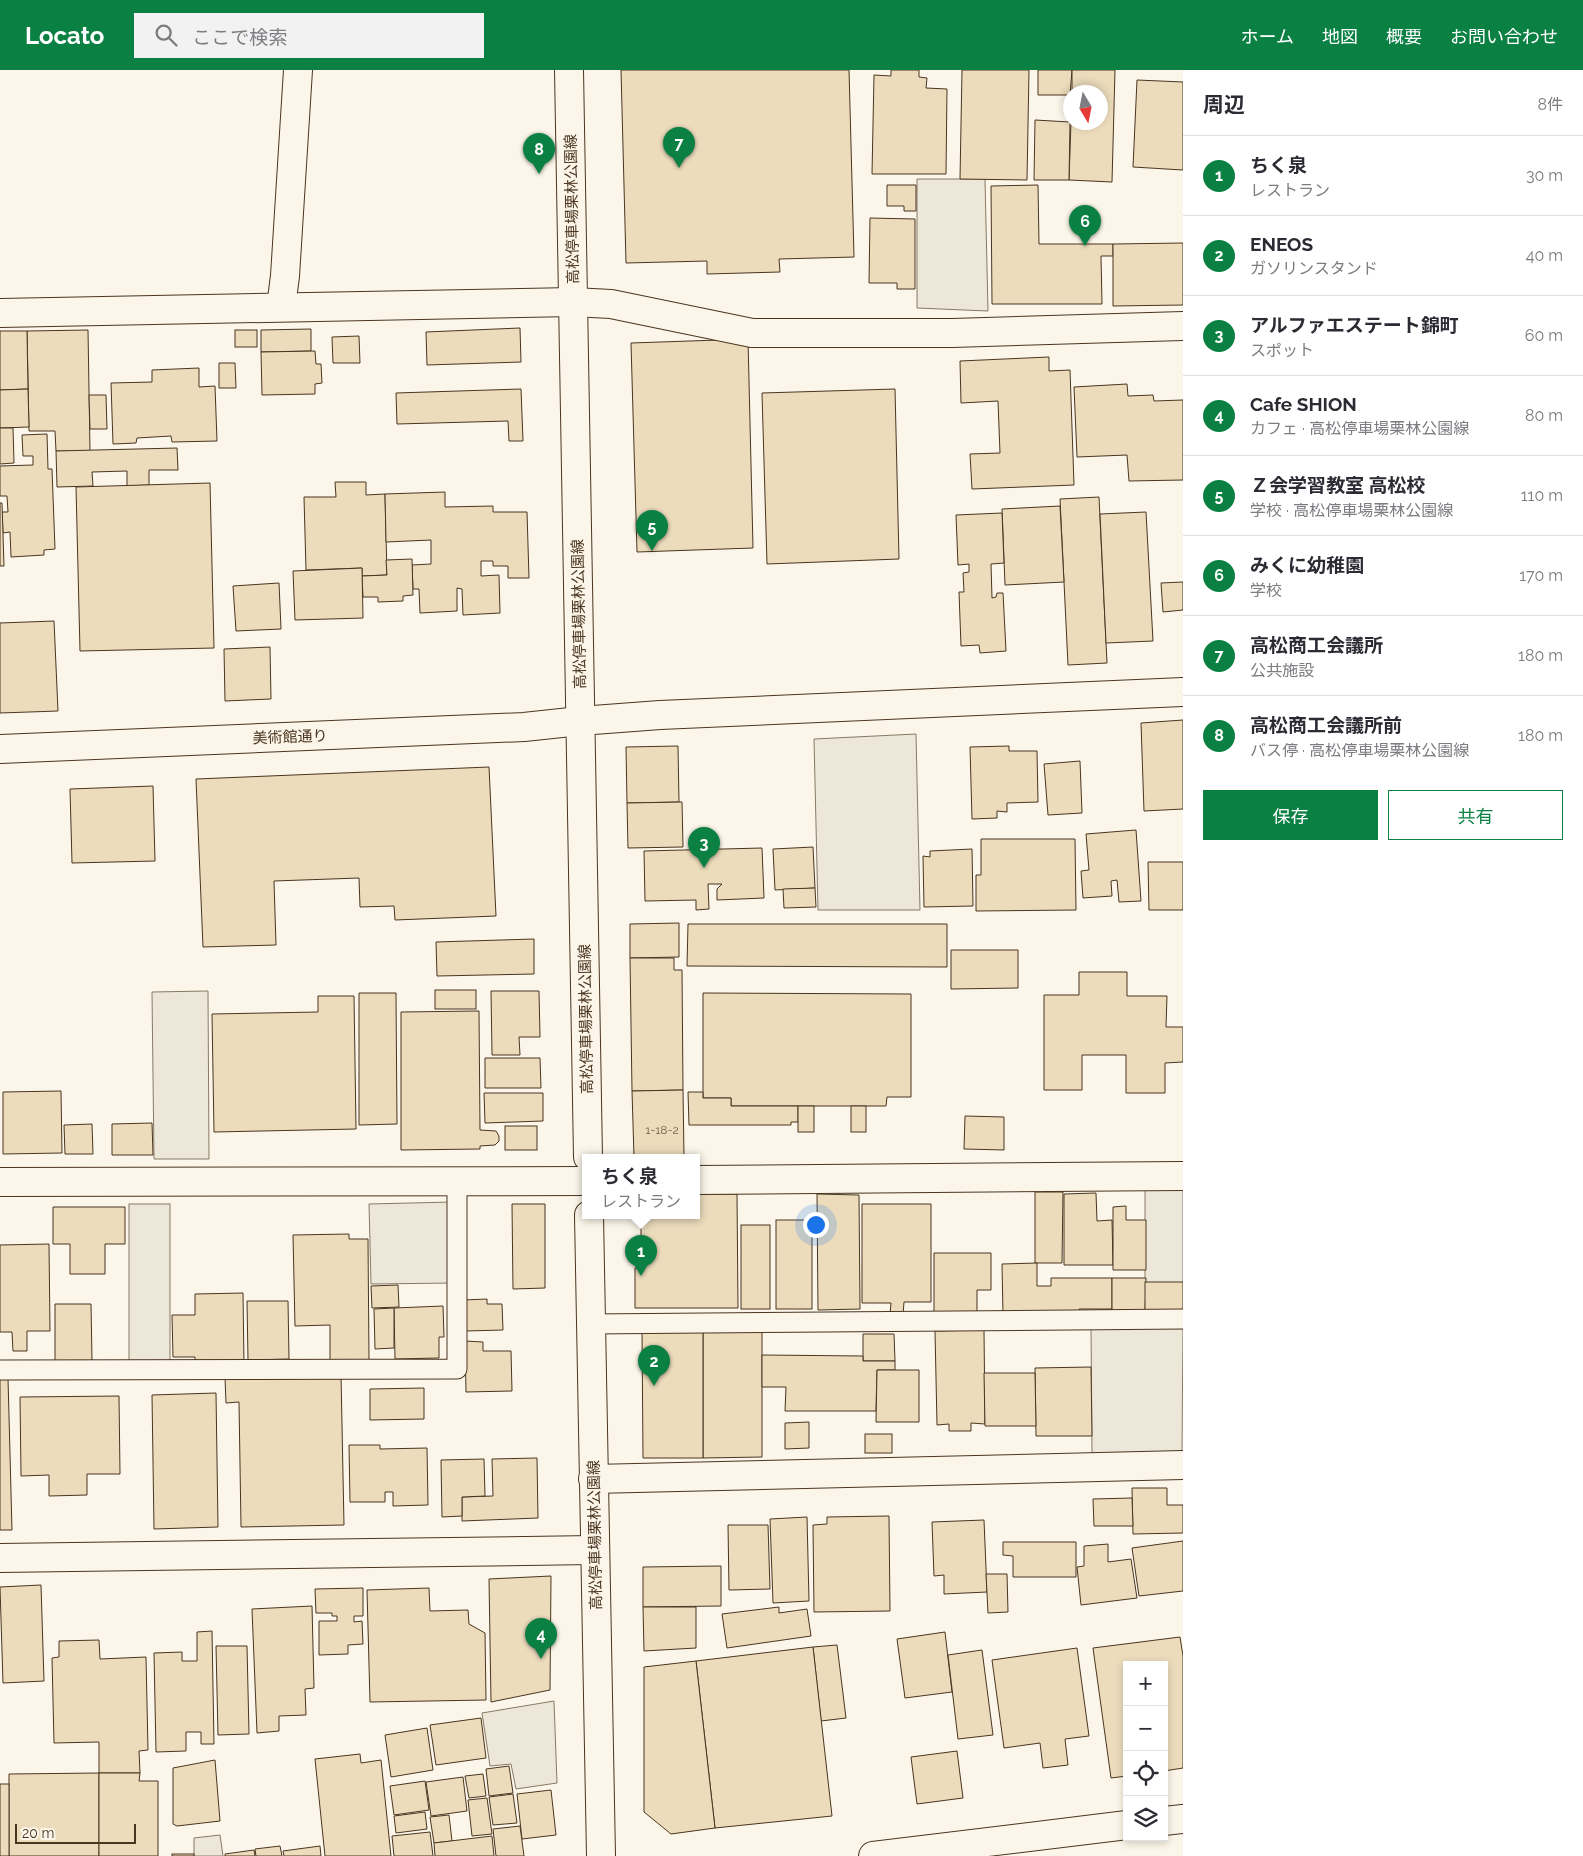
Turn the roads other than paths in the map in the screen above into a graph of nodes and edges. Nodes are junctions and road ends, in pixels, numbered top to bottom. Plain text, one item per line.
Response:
1 (298, 70) edge
2 (569, 70) edge
3 (573, 302) junction
4 (281, 307) junction
5 (0, 313) edge
6 (1183, 326) edge
7 (1183, 692) edge
8 (580, 721) junction
9 (0, 749) edge
10 (588, 1154) edge
11 (1183, 1176) edge
12 (700, 1180) edge
13 (456, 1181) junction
14 (582, 1181) edge
15 (0, 1182) edge
16 (589, 1219) edge
17 (1183, 1319) edge
18 (590, 1324) junction
19 (0, 1370) edge
20 (1183, 1465) edge
21 (593, 1479) junction
22 (594, 1550) junction
23 (0, 1558) edge
24 (1183, 1819) edge
25 (1168, 1821) edge
26 (1123, 1827) edge
27 (1014, 1847) edge
28 (601, 1856) edge
29 (873, 1856) edge

1 - 4 street
2 - 3 street, 高松停車場栗林公園線
3 - 4 street
3 - 6 street
3 - 8 street, 高松停車場栗林公園線
4 - 5 street
7 - 8 street, 美術館通り
8 - 9 street, 美術館通り
8 - 10 street, 高松停車場栗林公園線
11 - 12 street
13 - 14 street
13 - 15 street
13 - 19 lane
16 - 18 street, 高松停車場栗林公園線
17 - 18 lane
18 - 21 street, 高松停車場栗林公園線
20 - 21 street
21 - 22 street, 高松停車場栗林公園線
22 - 23 street
22 - 28 street, 高松停車場栗林公園線
24 - 25 street
26 - 27 street
27 - 29 street

